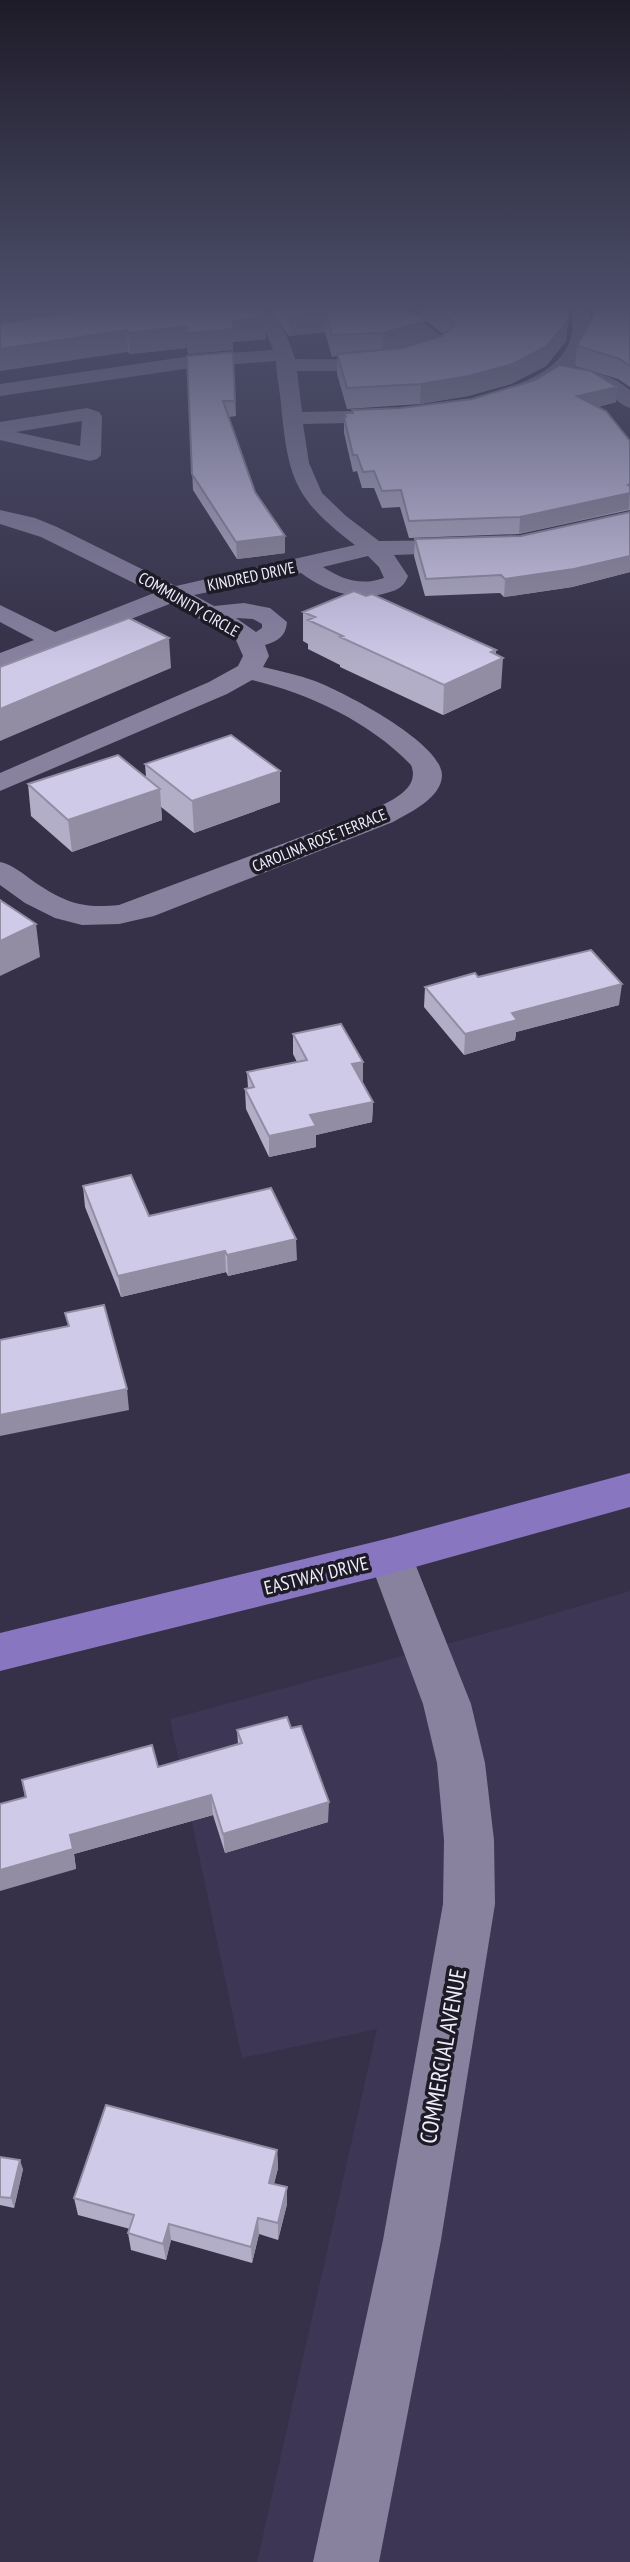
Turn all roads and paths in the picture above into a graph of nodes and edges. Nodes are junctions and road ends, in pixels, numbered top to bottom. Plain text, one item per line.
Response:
1 (91, 427) edge
2 (293, 427) edge
3 (0, 434) edge
4 (0, 517) edge
5 (485, 547) edge
6 (371, 548) junction
7 (305, 565) junction
8 (172, 594) junction
9 (0, 612) edge
10 (54, 641) junction
11 (0, 662) edge
12 (248, 671) junction
13 (0, 783) edge
14 (0, 871) edge
15 (630, 1490) edge
16 (390, 1556) junction
17 (0, 1652) edge
18 (346, 2562) edge

1 - 3 street
2 - 6 street
4 - 8 street, COMMUNITY CIRCLE
5 - 6 street, KINDRED DRIVE
6 - 7 street, KINDRED DRIVE
6 - 7 street
7 - 8 street, KINDRED DRIVE
8 - 10 street, KINDRED DRIVE
8 - 12 street, COMMUNITY CIRCLE
9 - 10 street
10 - 11 street, KINDRED DRIVE
12 - 13 street
12 - 14 street, CAROLINA ROSE TERRACE
15 - 16 main road, EASTWAY DRIVE
16 - 17 main road, EASTWAY DRIVE
16 - 18 street, COMMERCIAL AVENUE

